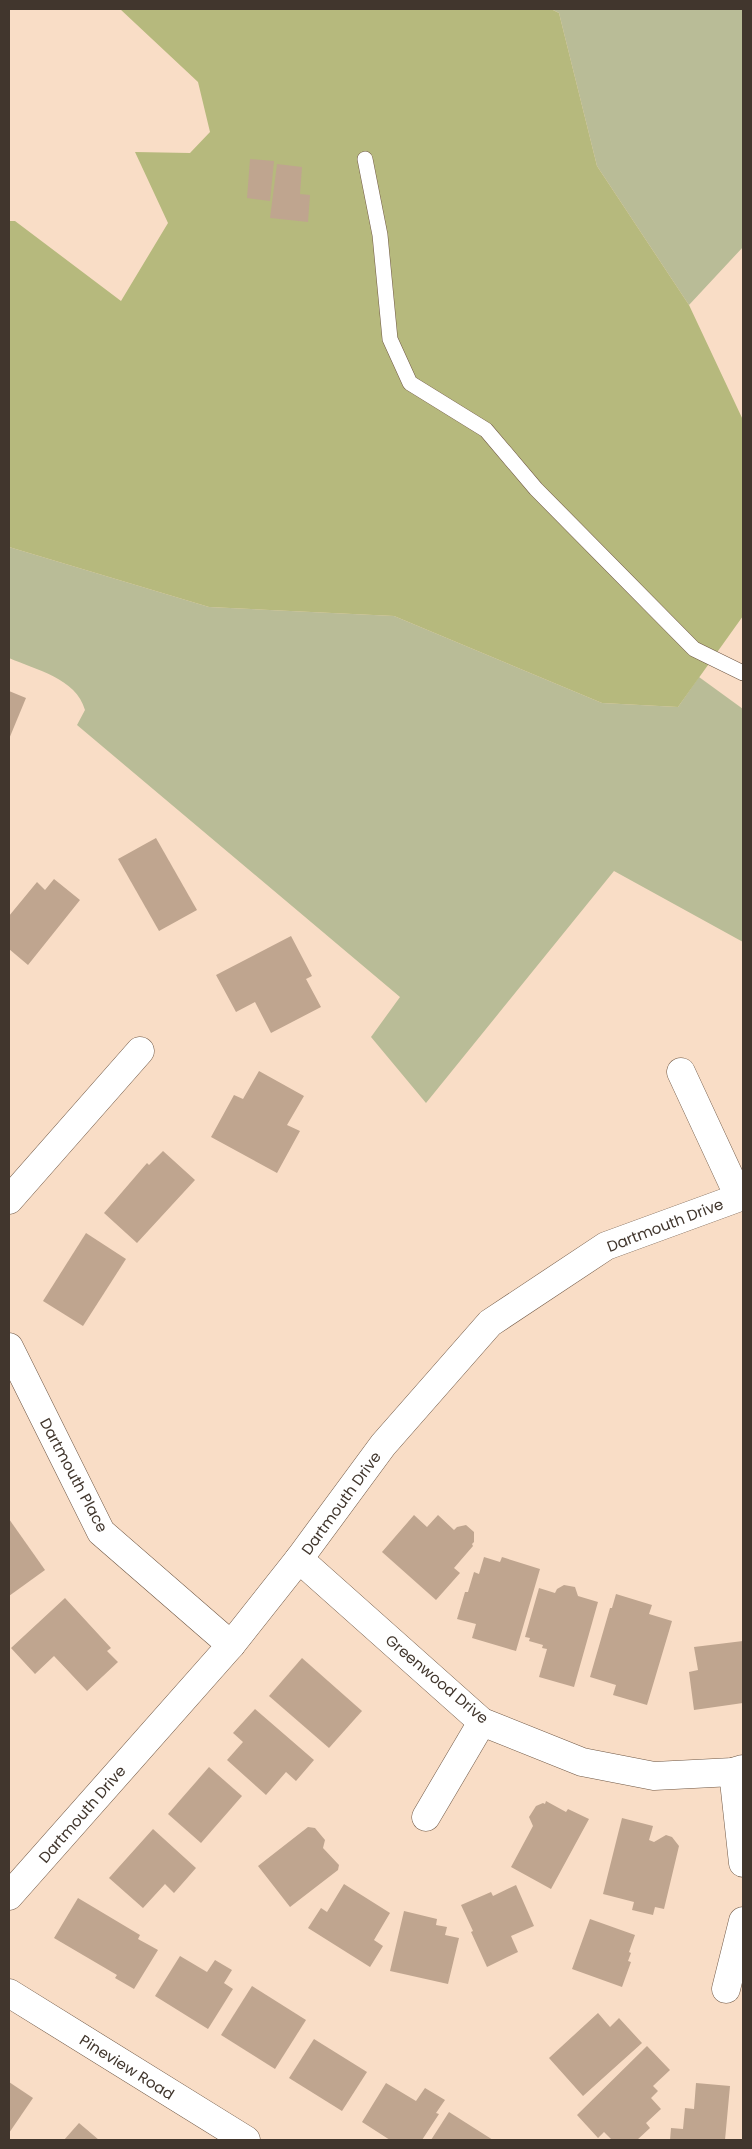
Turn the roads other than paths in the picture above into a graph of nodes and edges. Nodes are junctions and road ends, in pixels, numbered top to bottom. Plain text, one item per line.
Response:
1 (365, 159) dead end
2 (743, 673) edge
3 (140, 1051) dead end
4 (680, 1072) dead end
5 (741, 1196) edge
6 (9, 1200) edge
7 (9, 1347) edge
8 (299, 1559) junction
9 (231, 1645) junction
10 (482, 1722) junction
11 (738, 1770) edge
12 (426, 1817) dead end
13 (743, 1863) edge
14 (9, 1896) edge
15 (743, 1922) edge
16 (726, 1989) dead end
17 (9, 1993) edge
18 (246, 2140) edge

1 - 2 lane
3 - 6 street
4 - 5 street, Dartmouth Drive
5 - 8 street, Dartmouth Drive
7 - 9 street, Dartmouth Place
8 - 9 street, Dartmouth Drive
8 - 10 street, Greenwood Drive
9 - 14 street, Dartmouth Drive
10 - 11 street, Greenwood Drive
10 - 12 street
11 - 13 street
15 - 16 street
17 - 18 street, Pineview Road

